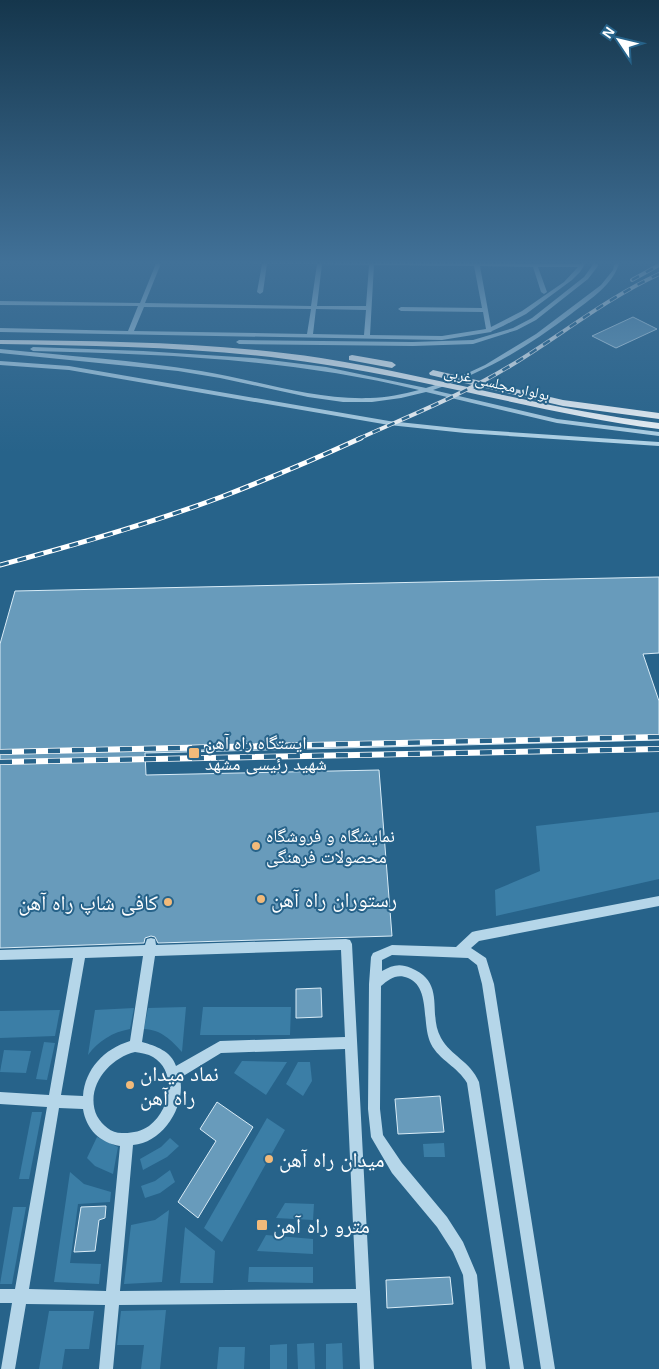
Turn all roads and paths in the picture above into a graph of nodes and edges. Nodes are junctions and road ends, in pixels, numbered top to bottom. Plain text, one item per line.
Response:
1 (134, 325) edge
2 (312, 325) edge
3 (368, 325) edge
4 (488, 325) edge
5 (505, 325) edge
6 (523, 325) edge
7 (553, 325) edge
8 (0, 330) edge
9 (131, 331) junction
10 (489, 331) junction
11 (0, 335) edge
12 (310, 336) junction
13 (367, 337) junction
14 (0, 342) edge
15 (238, 342) junction
16 (84, 343) junction
17 (0, 348) edge
18 (0, 363) edge
19 (659, 416) edge
20 (659, 426) edge
21 (659, 434) edge
22 (659, 444) edge
23 (659, 901) edge
24 (150, 947) junction
25 (80, 952) junction
26 (457, 953) junction
27 (0, 955) edge
28 (375, 984) junction
29 (350, 1043) junction
30 (135, 1046) junction
31 (175, 1074) junction
32 (0, 1098) edge
33 (54, 1101) junction
34 (88, 1103) junction
35 (127, 1141) junction
36 (0, 1296) edge
37 (363, 1296) junction
38 (20, 1297) junction
39 (112, 1298) junction
40 (8, 1369) edge
41 (106, 1369) edge
42 (367, 1369) edge
43 (479, 1369) edge
44 (517, 1369) edge
45 (548, 1369) edge

1 - 9 street
2 - 12 street
3 - 13 street
4 - 10 street
5 - 10 street
6 - 15 street
7 - 17 street
8 - 9 street
9 - 12 street
10 - 13 street
11 - 15 main road, بولوار مجلسی غربی
12 - 13 street
14 - 16 main road, بولوار مجلسی غربی
15 - 19 main road, بولوار مجلسی غربی
16 - 17 main road
16 - 20 main road, بولوار مجلسی غربی
17 - 21 street
18 - 22 street
23 - 26 street
24 - 25 street
24 - 29 street
24 - 30 street
25 - 27 street
25 - 33 street
26 - 28 street
26 - 45 street
28 - 43 street
28 - 44 street
29 - 31 street
29 - 37 street
30 - 31 street
30 - 34 street
31 - 35 street
32 - 33 street
33 - 34 street
33 - 38 street
34 - 35 street
35 - 39 street
36 - 38 street
37 - 39 street
37 - 42 street
38 - 39 street
38 - 40 street
39 - 41 street

